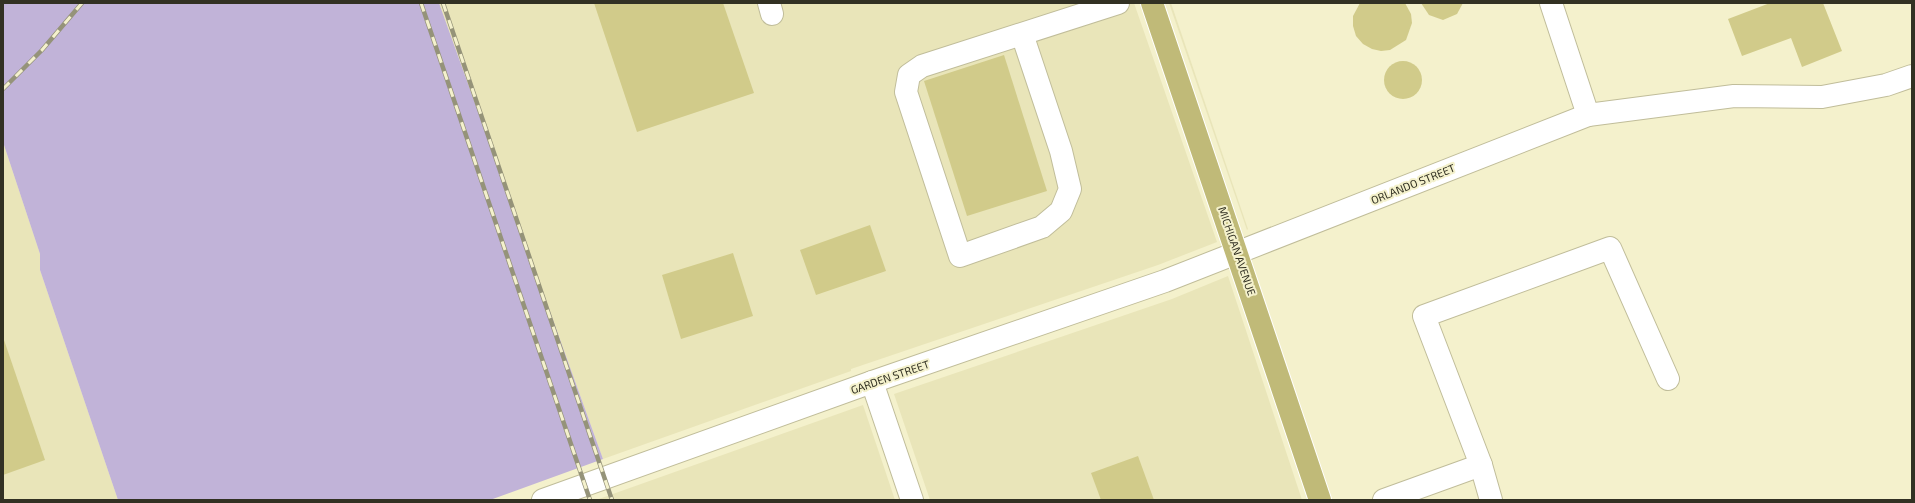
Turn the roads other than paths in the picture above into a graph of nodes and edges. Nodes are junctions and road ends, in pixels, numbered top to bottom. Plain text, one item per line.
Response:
1 (1118, 3) edge
2 (1152, 3) edge
3 (1551, 3) edge
4 (1022, 34) junction
5 (1912, 76) edge
6 (1588, 115) junction
7 (1238, 253) junction
8 (1668, 379) dead end
9 (872, 382) junction
10 (1481, 465) junction
11 (543, 500) edge
12 (912, 500) edge
13 (1320, 500) edge
14 (1384, 500) edge
15 (1491, 500) edge

1 - 4 street
2 - 7 main road, MICHIGAN AVENUE
3 - 6 street
4 - 4 street
5 - 6 street, ORLANDO STREET
6 - 7 street, ORLANDO STREET
7 - 9 street, GARDEN STREET
7 - 13 main road, MICHIGAN AVENUE
8 - 10 street
9 - 11 street, GARDEN STREET
9 - 12 street
10 - 14 street
10 - 15 street

